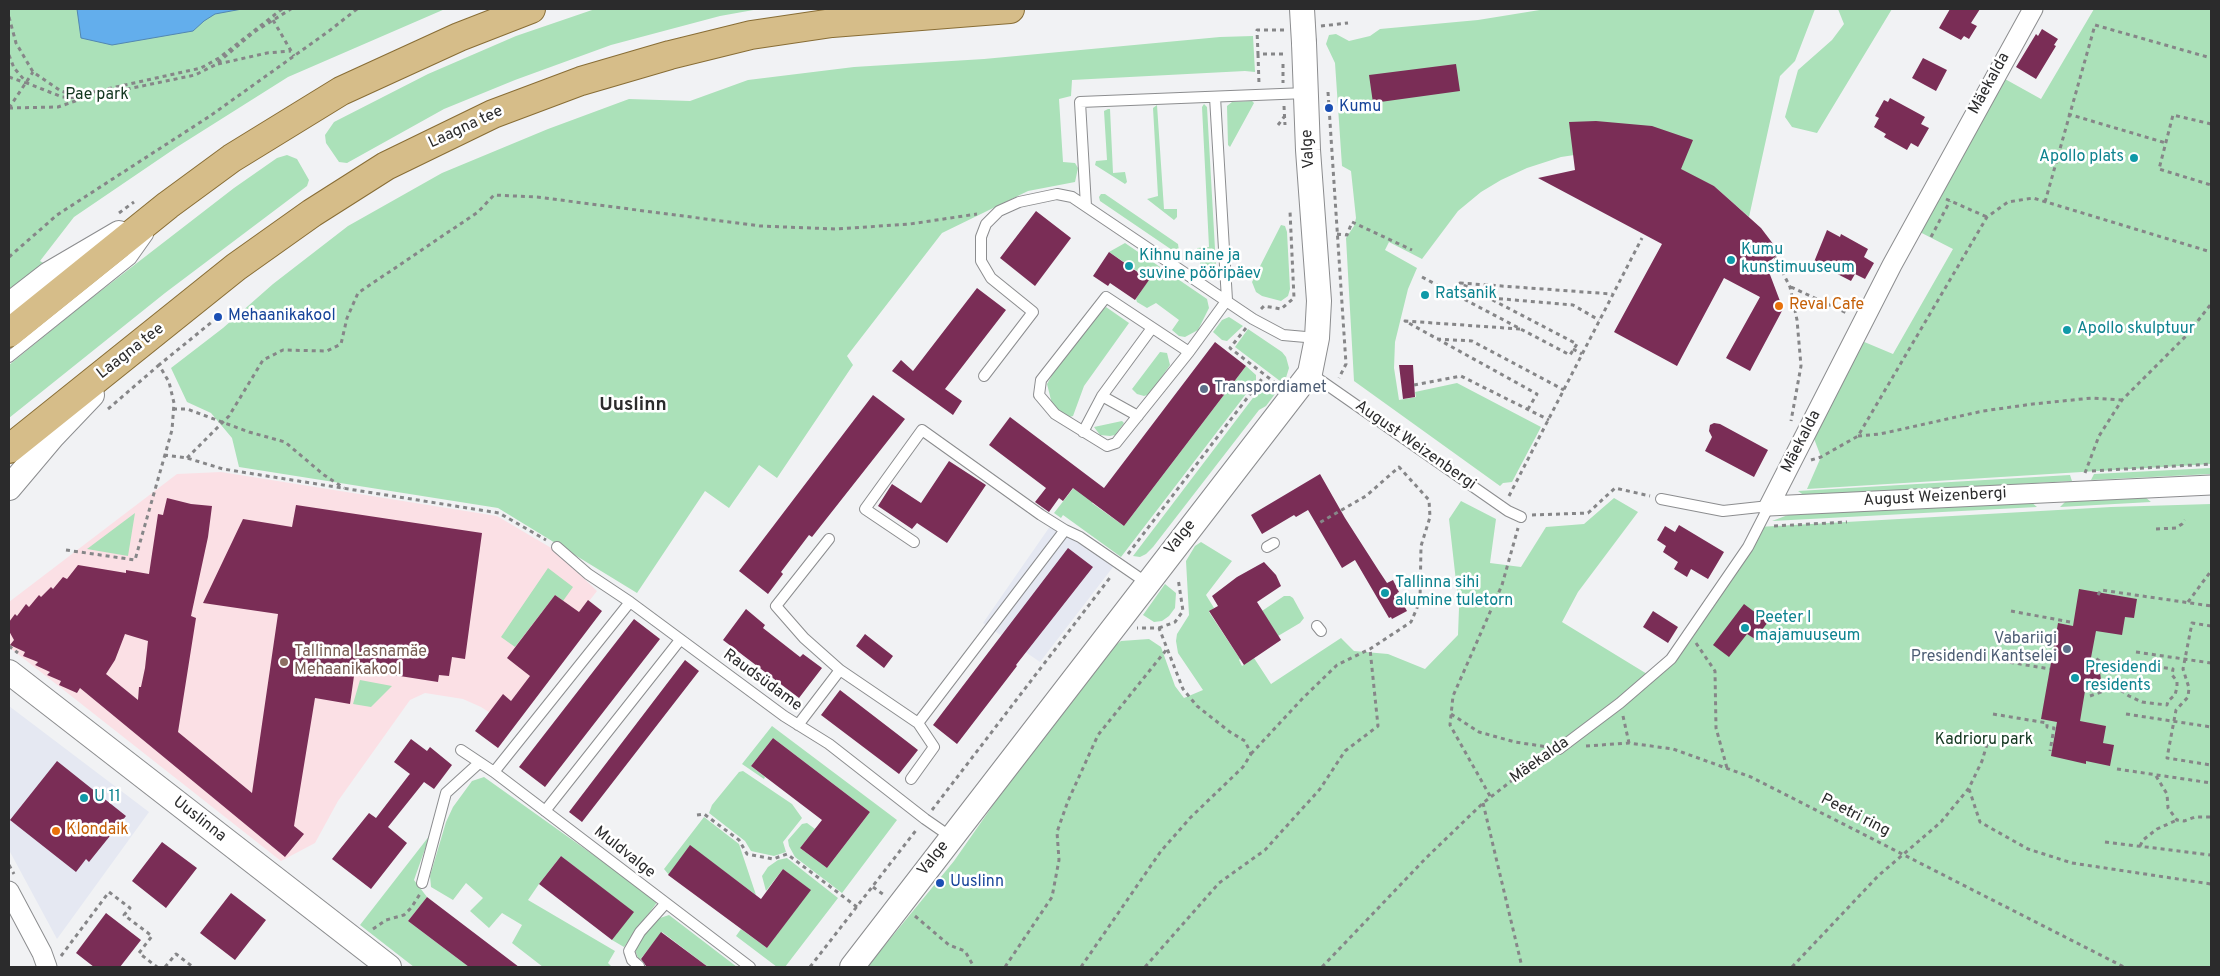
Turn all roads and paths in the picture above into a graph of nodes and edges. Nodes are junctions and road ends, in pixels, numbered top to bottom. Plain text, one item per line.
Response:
1 (282, 9) edge
2 (291, 9) edge
3 (357, 9) edge
4 (531, 9) edge
5 (1010, 9) edge
6 (1302, 9) edge
7 (2033, 9) edge
8 (9, 18) edge
9 (272, 19) junction
10 (1291, 41) junction
11 (291, 51) junction
12 (1258, 54) junction
13 (1283, 54) junction
14 (9, 55) edge
15 (294, 56) junction
16 (2211, 58) edge
17 (215, 65) junction
18 (201, 68) junction
19 (34, 72) junction
20 (1259, 74) dead end
21 (9, 77) edge
22 (26, 83) junction
23 (1306, 93) junction
24 (1283, 94) junction
25 (1215, 97) junction
26 (84, 98) junction
27 (9, 108) edge
28 (2068, 114) junction
29 (1284, 116) junction
30 (2211, 124) edge
31 (1278, 125) dead end
32 (1286, 134) dead end
33 (2166, 142) junction
34 (2211, 185) edge
35 (1931, 193) junction
36 (1950, 201) junction
37 (2045, 202) junction
38 (1290, 203) dead end
39 (168, 205) junction
40 (1086, 206) junction
41 (999, 211) junction
42 (1987, 217) junction
43 (1337, 234) dead end
44 (1931, 237) dead end
45 (1642, 238) dead end
46 (1412, 250) dead end
47 (2211, 252) edge
48 (9, 257) edge
49 (1775, 257) dead end
50 (1422, 277) dead end
51 (1790, 287) junction
52 (1612, 294) junction
53 (1489, 298) junction
54 (1227, 300) junction
55 (2211, 304) edge
56 (9, 305) edge
57 (218, 317) dead end
58 (1253, 319) junction
59 (1599, 320) junction
60 (1864, 320) junction
61 (1152, 328) junction
62 (1523, 330) junction
63 (9, 333) edge
64 (1317, 338) junction
65 (1435, 338) junction
66 (139, 345) junction
67 (1574, 349) junction
68 (1189, 352) junction
69 (1582, 354) junction
70 (9, 356) edge
71 (1310, 373) junction
72 (984, 376) dead end
73 (1414, 385) dead end
74 (1564, 390) junction
75 (1102, 396) junction
76 (2122, 400) junction
77 (173, 409) junction
78 (1528, 409) junction
79 (1138, 416) junction
80 (1549, 420) junction
81 (222, 422) junction
82 (1790, 429) dead end
83 (1083, 432) junction
84 (1858, 436) junction
85 (9, 449) edge
86 (164, 455) junction
87 (187, 458) junction
88 (1790, 466) junction
89 (2211, 485) edge
90 (9, 488) edge
91 (346, 489) junction
92 (2064, 492) junction
93 (1508, 496) dead end
94 (1660, 499) joint
95 (1769, 506) junction
96 (1542, 514) dead end
97 (1521, 517) joint
98 (2185, 520) dead end
99 (1319, 523) dead end
100 (2156, 529) dead end
101 (1065, 530) junction
102 (830, 540) dead end
103 (914, 542) dead end
104 (557, 547) joint
105 (66, 550) dead end
106 (1168, 556) junction
107 (1120, 566) junction
108 (2211, 571) edge
109 (1147, 583) junction
110 (2098, 595) dead end
111 (630, 602) junction
112 (2188, 602) junction
113 (2211, 606) edge
114 (2011, 611) dead end
115 (2070, 622) dead end
116 (1114, 626) junction
117 (2211, 626) edge
118 (1160, 628) junction
119 (1688, 636) junction
120 (680, 640) junction
121 (1167, 649) junction
122 (1370, 649) junction
123 (2136, 652) dead end
124 (2094, 657) dead end
125 (2185, 659) junction
126 (2002, 662) dead end
127 (2211, 663) edge
128 (2134, 664) dead end
129 (2050, 669) dead end
130 (840, 670) junction
131 (9, 672) edge
132 (2108, 681) junction
133 (2090, 696) dead end
134 (1620, 703) junction
135 (1451, 714) junction
136 (1993, 714) dead end
137 (2126, 714) dead end
138 (2174, 721) junction
139 (918, 723) junction
140 (798, 725) junction
141 (2211, 726) edge
142 (1988, 741) dead end
143 (1630, 743) junction
144 (1559, 749) junction
145 (460, 750) dead end
146 (2050, 751) dead end
147 (1251, 754) junction
148 (479, 763) junction
149 (2211, 764) edge
150 (1727, 768) junction
151 (2117, 769) dead end
152 (494, 772) junction
153 (2156, 776) junction
154 (911, 778) dead end
155 (2211, 783) edge
156 (1969, 788) junction
157 (1490, 796) junction
158 (1483, 803) junction
159 (545, 811) junction
160 (697, 816) dead end
161 (2211, 816) edge
162 (925, 819) junction
163 (2177, 820) junction
164 (951, 836) junction
165 (2105, 842) dead end
166 (2139, 847) junction
167 (1902, 854) junction
168 (2211, 855) edge
169 (422, 884) joint
170 (2211, 884) edge
171 (873, 887) junction
172 (9, 891) edge
173 (886, 897) dead end
174 (665, 904) junction
175 (856, 907) junction
176 (910, 913) dead end
177 (371, 930) dead end
178 (65, 950) dead end
179 (639, 966) dead end
180 (47, 967) edge
181 (157, 967) edge
182 (165, 967) edge
183 (193, 967) edge
184 (389, 967) edge
185 (750, 967) edge
186 (810, 967) edge
187 (852, 967) edge
188 (974, 967) edge
189 (1005, 967) edge
190 (1082, 967) edge
191 (1145, 967) edge
192 (1322, 967) edge
193 (1522, 967) edge
194 (1792, 967) edge
195 (2124, 967) edge

1 - 9 path
2 - 9 path
3 - 15 path
4 - 39 main road
5 - 66 main road, Laagna tee
6 - 10 street, Valge, bridge
7 - 35 street, Mäekalda
8 - 19 path
9 - 11 path
9 - 17 path
9 - 18 path
10 - 12 path
10 - 13 path
10 - 23 street, Valge
11 - 15 path
11 - 17 path
12 - 13 path
12 - 20 path
13 - 24 path
14 - 22 path
15 - 48 path
16 - 28 path
17 - 18 path
17 - 26 path
18 - 26 path
19 - 22 path
19 - 26 path
21 - 22 path
22 - 26 path
22 - 27 path
23 - 24 lane
23 - 64 street, Valge
24 - 25 lane
24 - 29 path
25 - 40 lane
25 - 54 lane
26 - 27 path
28 - 33 path
28 - 37 path
29 - 31 path
29 - 32 path
30 - 33 path
33 - 34 path
35 - 36 path
35 - 60 street, Mäekalda
36 - 42 path
36 - 44 path
37 - 42 path
37 - 47 path
38 - 58 path
39 - 56 street
39 - 63 main road
39 - 70 lane
40 - 41 lane
40 - 54 lane
41 - 72 lane
41 - 81 path
42 - 84 path
43 - 46 path
45 - 52 path
49 - 51 path
50 - 62 path
51 - 60 path
51 - 82 path
52 - 53 path
52 - 59 path
53 - 59 path
53 - 67 path
54 - 58 lane
54 - 68 lane
55 - 76 path
57 - 77 path
58 - 64 lane
58 - 107 path
59 - 69 path
60 - 88 street, Mäekalda
61 - 68 lane
61 - 75 lane
61 - 83 lane
62 - 65 path
62 - 67 path
64 - 71 street, Valge
65 - 74 path
65 - 78 path
66 - 85 main road, Laagna tee
66 - 90 street
67 - 69 path
68 - 79 lane
69 - 74 path
71 - 97 lane, August Weizenbergi
71 - 106 street, Valge
73 - 78 path
74 - 80 path
75 - 79 lane
75 - 83 lane
76 - 84 path
76 - 92 path
77 - 81 path
77 - 86 path
78 - 80 path
79 - 83 lane
80 - 93 path
81 - 87 path
81 - 91 path
84 - 88 path
86 - 87 path
86 - 105 path
87 - 91 path
88 - 95 street, Mäekalda
89 - 92 street, August Weizenbergi
91 - 104 path
92 - 95 street, August Weizenbergi
94 - 95 lane, August Weizenbergi
94 - 96 path
95 - 119 lane, Mäekalda
97 - 135 path
98 - 100 path
99 - 122 path
101 - 103 lane
101 - 107 lane
101 - 139 lane
102 - 130 lane
104 - 111 lane, Raudsüdame
106 - 109 street, Valge
106 - 118 path
107 - 109 lane
107 - 162 path
108 - 112 path
109 - 116 street, Valge
110 - 112 path
111 - 120 lane, Raudsüdame
111 - 152 lane
112 - 113 path
114 - 115 path
116 - 118 path
116 - 164 street, Valge
117 - 125 path
118 - 121 path
119 - 134 lane, Mäekalda
119 - 150 path
120 - 140 lane, Raudsüdame
120 - 159 lane
121 - 147 path
121 - 189 path
122 - 147 path
122 - 191 path
123 - 125 path
124 - 132 path
125 - 127 path
125 - 138 path
126 - 129 path
128 - 132 path
130 - 139 lane
130 - 140 lane
131 - 184 street, Uuslinna
132 - 133 path
134 - 143 path
134 - 144 lane, Mäekalda
135 - 144 path
135 - 157 path
136 - 146 path
137 - 138 path
138 - 141 path
138 - 149 path
139 - 154 lane
140 - 162 lane, Raudsüdame
142 - 156 path
143 - 144 path, Peetri ring
143 - 150 path, Peetri ring
144 - 157 path, Mäekalda
145 - 148 lane, Muldvalge
147 - 190 path
148 - 152 lane, Muldvalge
148 - 169 lane
150 - 167 path, Peetri ring
151 - 153 path
152 - 159 lane, Muldvalge
153 - 155 path
153 - 163 path
156 - 167 path
156 - 170 path
157 - 158 path, Mäekalda
158 - 192 path, Mäekalda
158 - 193 path
159 - 174 lane, Muldvalge
160 - 175 path
161 - 163 path
162 - 164 lane, Raudsüdame
162 - 171 path
163 - 166 path
164 - 187 street, Valge
165 - 166 path
166 - 168 path
167 - 194 path
167 - 195 path, Peetri ring
169 - 177 path
171 - 173 path
171 - 175 path
172 - 180 street
174 - 179 lane
174 - 185 lane, Muldvalge
175 - 186 path
176 - 188 path
178 - 181 path
182 - 183 path

